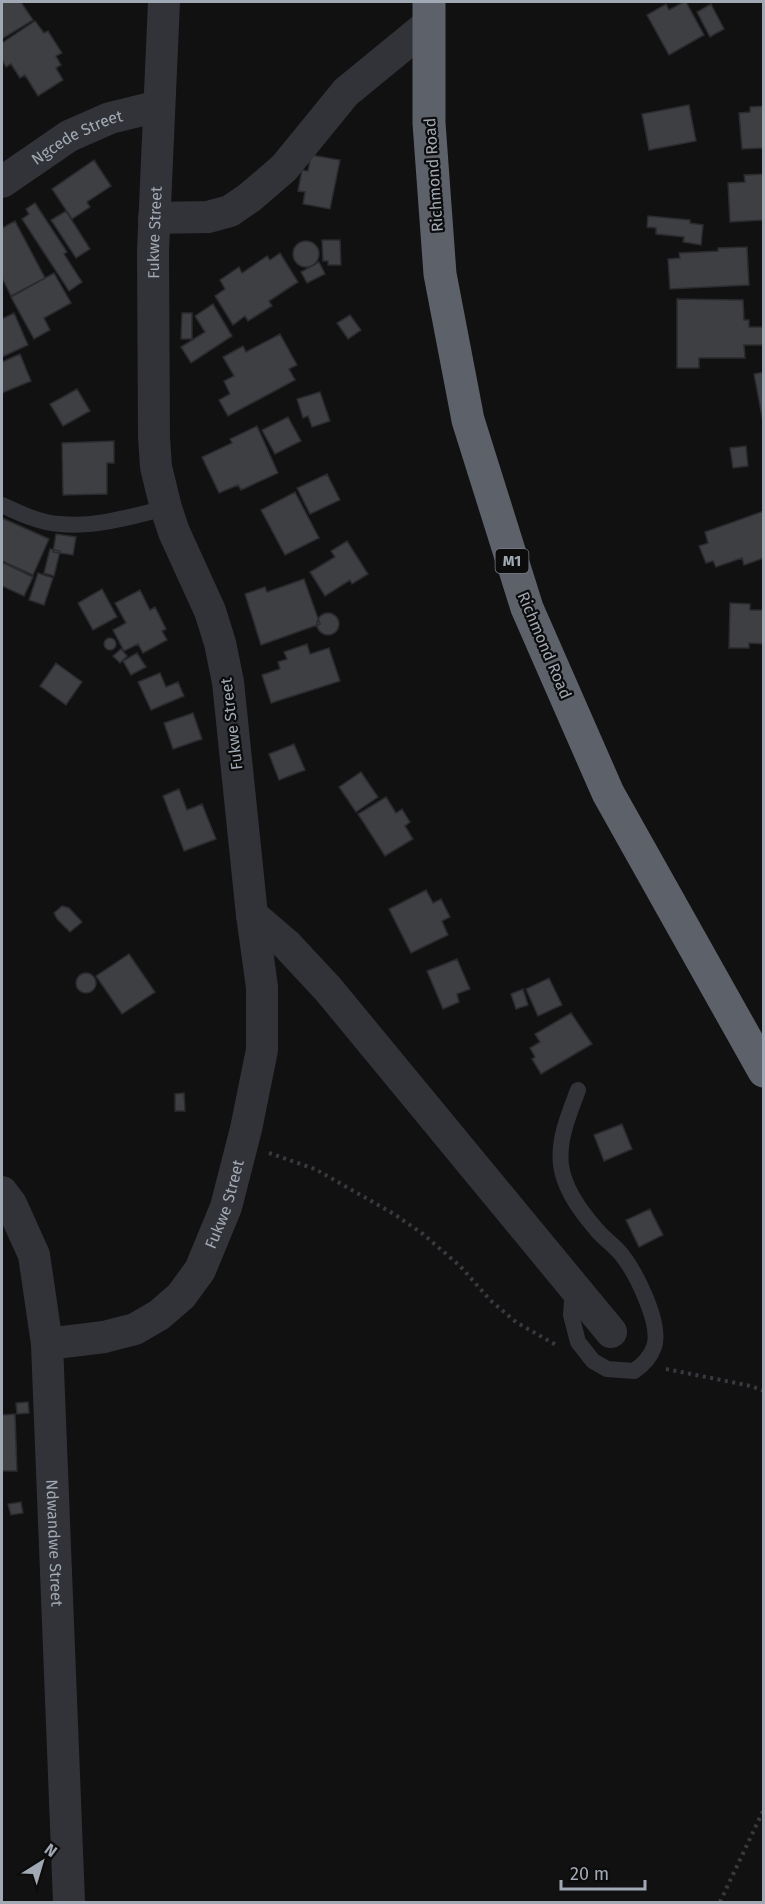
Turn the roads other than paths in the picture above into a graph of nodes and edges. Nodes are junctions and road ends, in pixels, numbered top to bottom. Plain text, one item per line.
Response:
1 (164, 2) edge
2 (429, 13) edge
3 (159, 106) junction
4 (2, 182) edge
5 (154, 218) junction
6 (2, 505) edge
7 (166, 508) junction
8 (252, 915) junction
9 (764, 1071) edge
10 (578, 1090) dead end
11 (2, 1192) edge
12 (573, 1286) junction
13 (611, 1332) dead end
14 (47, 1344) junction
15 (69, 1902) edge

1 - 3 street, Fukwe Street
2 - 5 street
2 - 9 highway, Richmond Road / M1
3 - 4 street, Ngcede Street
3 - 5 street, Fukwe Street
5 - 7 street, Fukwe Street
6 - 7 lane
7 - 8 street, Fukwe Street
8 - 12 street
8 - 14 street, Fukwe Street
10 - 12 lane
11 - 14 street, Ndwandwe Street
12 - 13 street
14 - 15 street, Ndwandwe Street

